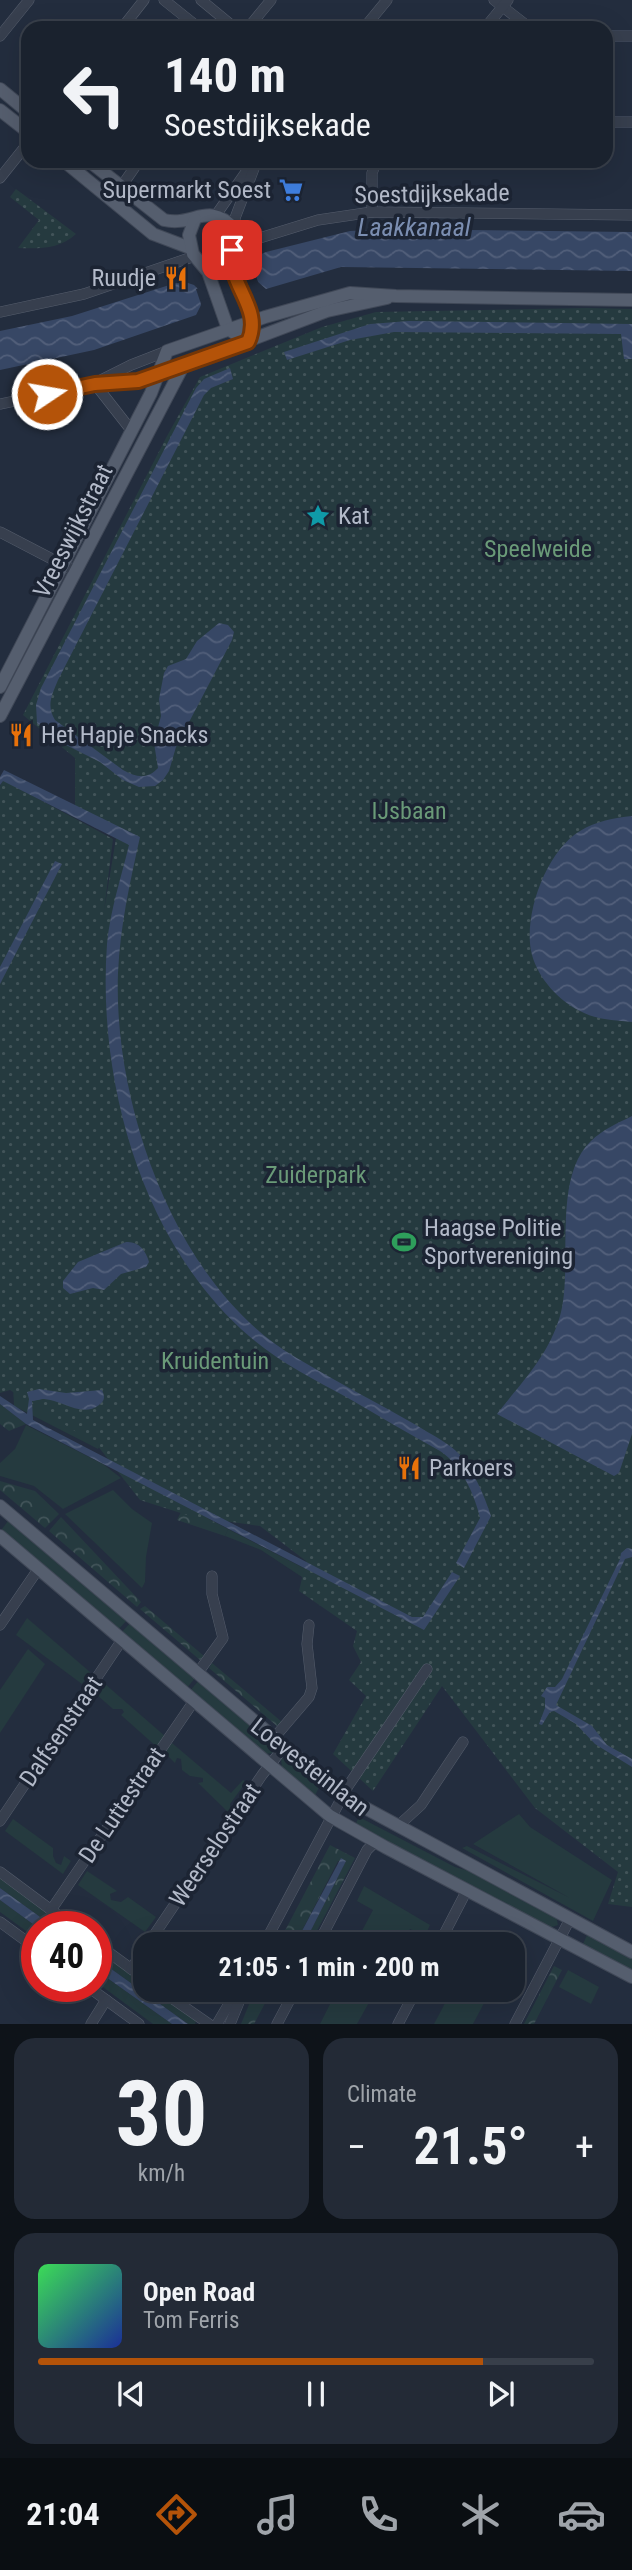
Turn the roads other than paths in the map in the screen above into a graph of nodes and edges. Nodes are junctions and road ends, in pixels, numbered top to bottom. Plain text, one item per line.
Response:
1 (29, 0) edge
2 (144, 0) edge
3 (164, 0) edge
4 (201, 0) edge
5 (271, 0) edge
6 (387, 0) edge
7 (501, 2) edge
8 (128, 21) edge
9 (190, 21) edge
10 (226, 21) edge
11 (254, 21) edge
12 (370, 21) edge
13 (489, 21) edge
14 (522, 21) edge
15 (613, 36) edge
16 (632, 36) edge
17 (0, 37) edge
18 (0, 89) edge
19 (21, 106) edge
20 (0, 110) edge
21 (613, 122) edge
22 (632, 122) edge
23 (21, 126) edge
24 (21, 152) edge
25 (73, 168) edge
26 (100, 168) edge
27 (134, 168) edge
28 (252, 168) edge
29 (255, 168) edge
30 (374, 168) edge
31 (0, 178) edge
32 (123, 183) junction
33 (372, 212) junction
34 (216, 215) junction
35 (632, 215) edge
36 (195, 219) junction
37 (234, 240) junction
38 (195, 256) junction
39 (396, 296) junction
40 (632, 300) edge
41 (0, 312) edge
42 (254, 321) junction
43 (228, 329) junction
44 (248, 342) junction
45 (167, 351) junction
46 (183, 366) junction
47 (159, 374) junction
48 (95, 384) junction
49 (0, 404) edge
50 (131, 430) junction
51 (0, 532) edge
52 (63, 565) junction
53 (75, 571) junction
54 (0, 687) edge
55 (0, 716) edge
56 (0, 1506) edge
57 (0, 1536) edge
58 (38, 1568) junction
59 (212, 1576) dead end
60 (0, 1625) edge
61 (309, 1625) dead end
62 (122, 1640) junction
63 (427, 1670) dead end
64 (197, 1674) junction
65 (194, 1701) junction
66 (274, 1738) junction
67 (463, 1742) dead end
68 (284, 1747) junction
69 (270, 1765) junction
70 (343, 1796) junction
71 (330, 1816) junction
72 (0, 1821) edge
73 (398, 1826) junction
74 (376, 1842) junction
75 (0, 1872) edge
76 (467, 1890) junction
77 (51, 1910) joint
78 (570, 1919) junction
79 (0, 1922) edge
80 (156, 1932) edge
81 (270, 1932) edge
82 (324, 1932) edge
83 (445, 1932) edge
84 (21, 1937) edge
85 (559, 1938) junction
86 (632, 1952) edge
87 (112, 1955) edge
88 (133, 1966) edge
89 (131, 1969) joint
90 (632, 1977) edge
91 (105, 2002) edge
92 (109, 2002) edge
93 (177, 2002) edge
94 (230, 2002) edge
95 (239, 2002) edge
96 (289, 2002) edge
97 (409, 2002) edge
98 (91, 2024) edge
99 (139, 2024) edge
100 (209, 2024) edge
101 (217, 2024) edge
102 (230, 2024) edge
103 (277, 2024) edge
104 (398, 2024) edge
105 (515, 2024) edge

1 - 17 street
2 - 8 street
3 - 9 street
4 - 10 street
5 - 11 street
6 - 12 street
7 - 13 street
7 - 14 street
15 - 16 street
18 - 19 main road
20 - 23 main road
21 - 22 street
24 - 31 street
25 - 38 main road
26 - 32 main road
27 - 32 street
28 - 34 street
29 - 37 street
30 - 33 street
32 - 36 main road
33 - 35 street, Soestdijksekade
33 - 37 street, Soestdijksekade
34 - 36 main road
34 - 37 main road
36 - 38 main road
37 - 42 main road
38 - 41 street
38 - 43 main road
39 - 40 main road
39 - 42 main road
39 - 44 main road
42 - 43 main road
42 - 44 main road
43 - 44 main road
43 - 45 main road
44 - 46 main road
45 - 47 main road, Vreeswijkstraat
45 - 48 street
46 - 47 main road
46 - 53 main road, Vreeswijkstraat
47 - 48 street
47 - 50 main road, Vreeswijkstraat
48 - 49 street
48 - 50 street
50 - 52 main road, Vreeswijkstraat
51 - 52 street
52 - 53 street
52 - 54 main road, Vreeswijkstraat
53 - 55 main road, Vreeswijkstraat
56 - 64 main road, Loevesteinlaan
57 - 58 main road, Loevesteinlaan
58 - 60 street
58 - 62 main road, Loevesteinlaan
59 - 64 street
61 - 66 street, Loevesteinlaan
62 - 65 main road, Loevesteinlaan
62 - 72 street, Dalfsenstraat
63 - 70 street
64 - 66 main road, Loevesteinlaan
65 - 69 main road, Loevesteinlaan
65 - 77 street, De Luttestraat
66 - 68 main road, Loevesteinlaan
67 - 73 street, Loevesteinlaan
68 - 69 street, Weerselostraat
68 - 70 main road, Loevesteinlaan
69 - 71 main road, Loevesteinlaan
69 - 80 street, Weerselostraat
70 - 71 street
70 - 73 main road, Loevesteinlaan
71 - 74 main road, Loevesteinlaan
71 - 81 street
73 - 78 main road, Loevesteinlaan
74 - 76 main road, Loevesteinlaan
74 - 82 street
75 - 77 street
76 - 83 street
76 - 85 main road, Loevesteinlaan
78 - 85 street
78 - 86 main road, Loevesteinlaan
79 - 84 street
85 - 90 main road, Loevesteinlaan
85 - 105 street
87 - 89 street
88 - 89 street, Weerselostraat
91 - 98 street
92 - 99 street
93 - 100 street
94 - 101 street
95 - 102 street
96 - 103 street
97 - 104 street

